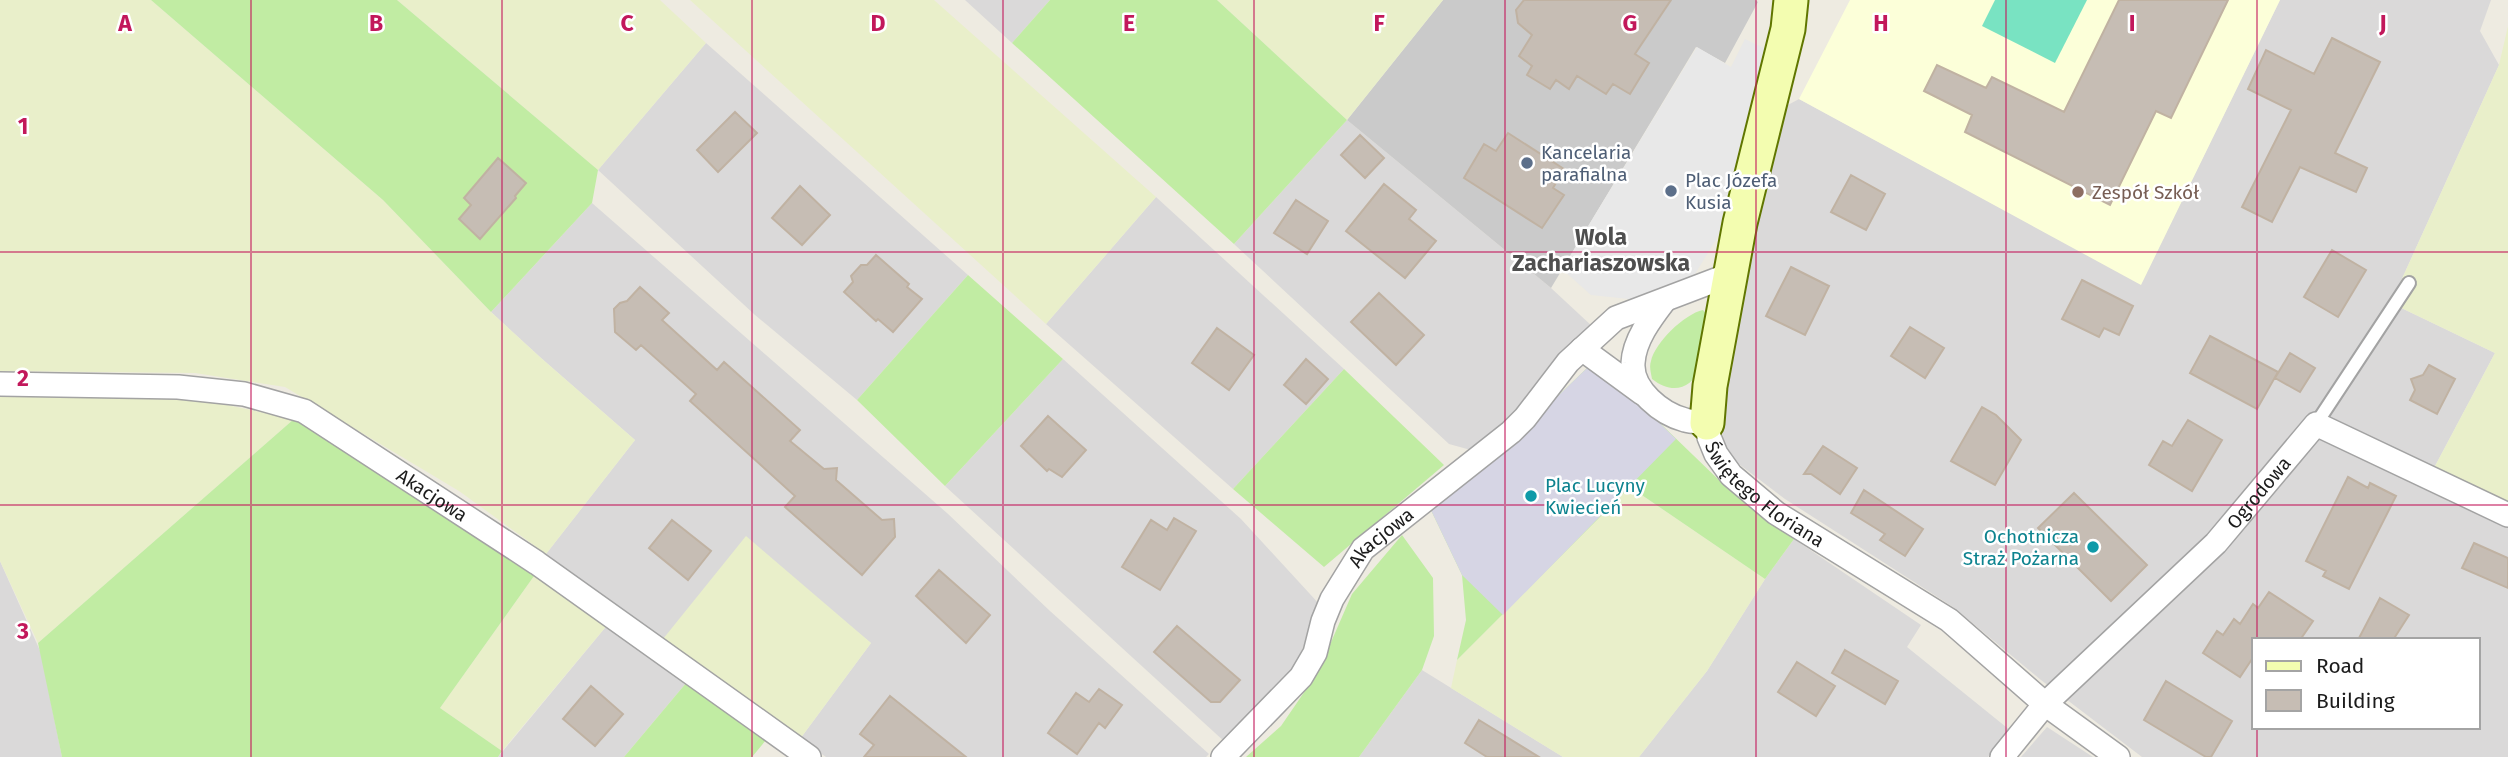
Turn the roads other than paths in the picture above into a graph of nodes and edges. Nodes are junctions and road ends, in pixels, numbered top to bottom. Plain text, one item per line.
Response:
1 (1791, 0) edge
2 (1729, 275) junction
3 (2409, 283) dead end
4 (1664, 300) junction
5 (1582, 349) junction
6 (0, 384) edge
7 (1646, 396) junction
8 (1707, 423) junction
9 (2316, 424) junction
10 (2508, 514) edge
11 (2045, 704) junction
12 (809, 757) edge
13 (1223, 757) edge
14 (2002, 757) edge
15 (2118, 757) edge

1 - 2 street, Świętego Floriana
2 - 4 street, Akacjowa
2 - 8 street, Świętego Floriana
3 - 9 lane
4 - 5 street, Akacjowa
4 - 7 street
5 - 7 street
5 - 13 street, Akacjowa
6 - 12 street, Akacjowa
7 - 8 street
8 - 11 street, Świętego Floriana
9 - 10 street
9 - 11 street, Ogrodowa
11 - 14 street, Ogrodowa
11 - 15 street, Świętego Floriana

